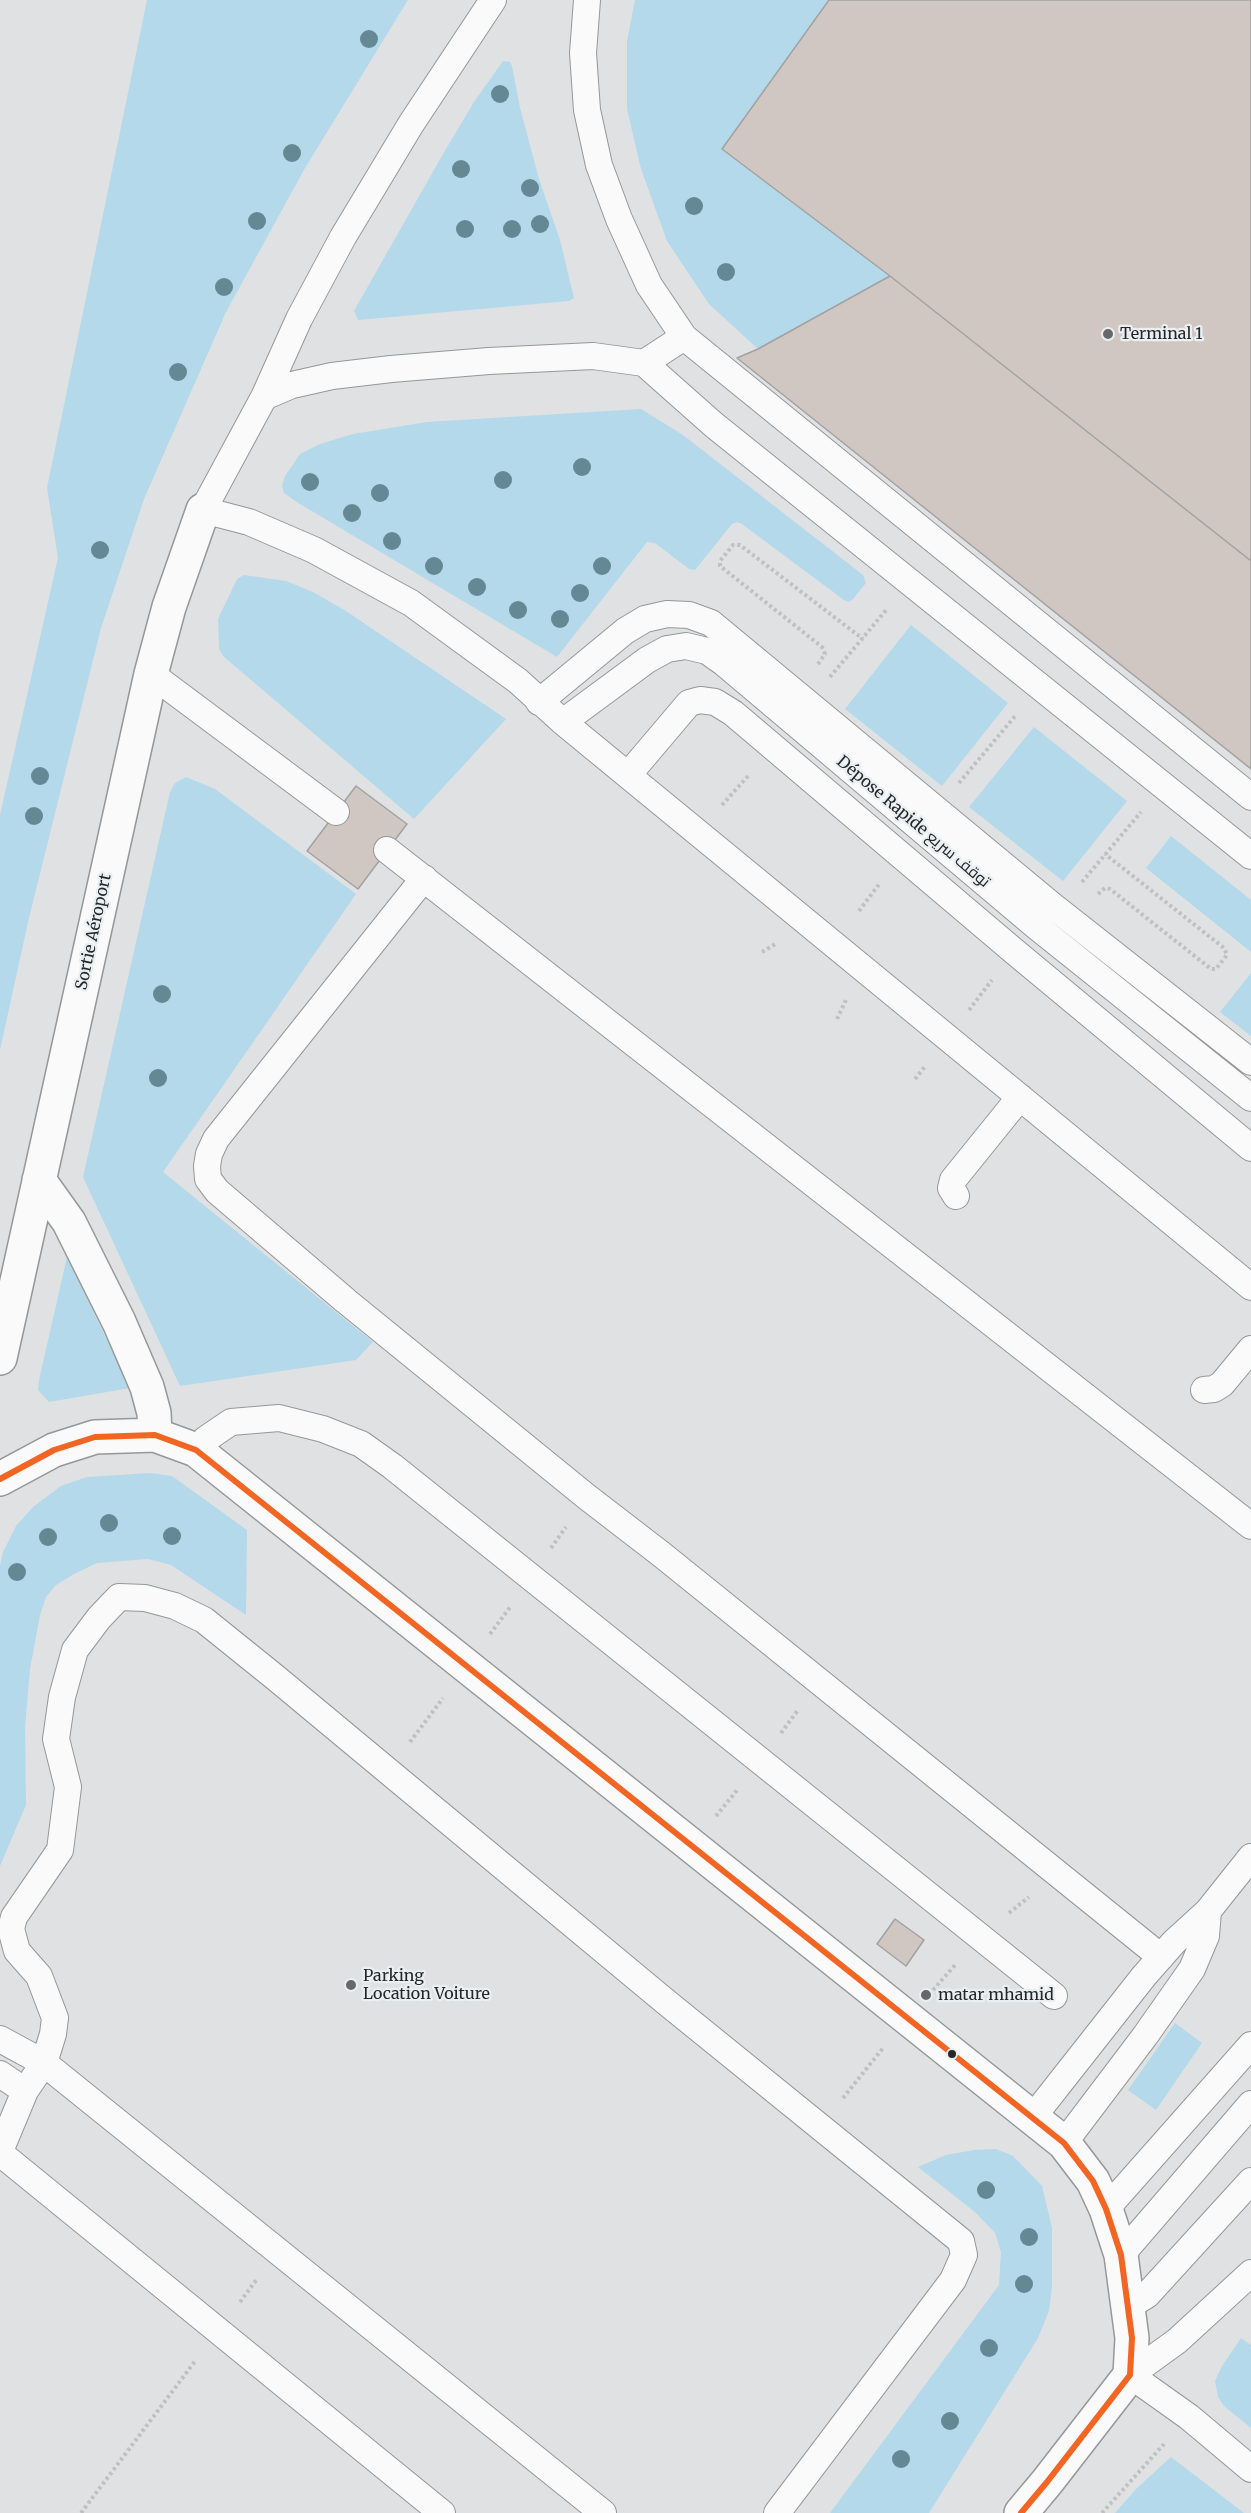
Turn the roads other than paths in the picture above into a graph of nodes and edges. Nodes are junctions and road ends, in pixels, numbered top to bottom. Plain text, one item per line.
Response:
1 (493, 0) edge
2 (587, 0) edge
3 (684, 337) junction
4 (644, 363) junction
5 (264, 397) junction
6 (203, 510) junction
7 (151, 674) junction
8 (539, 702) junction
9 (563, 722) junction
10 (628, 775) junction
11 (1251, 797) edge
12 (336, 812) dead end
13 (387, 850) dead end
14 (1251, 856) edge
15 (424, 878) junction
16 (1251, 1062) edge
17 (1020, 1097) junction
18 (1251, 1098) edge
19 (1251, 1148) edge
20 (39, 1180) junction
21 (956, 1197) dead end
22 (1251, 1287) edge
23 (1251, 1349) edge
24 (0, 1358) edge
25 (1204, 1390) dead end
26 (155, 1434) junction
27 (196, 1450) junction
28 (0, 1479) edge
29 (1251, 1526) edge
30 (1251, 1857) edge
31 (1208, 1911) junction
32 (1161, 1957) junction
33 (1054, 1996) dead end
34 (0, 2039) edge
35 (1251, 2044) edge
36 (44, 2063) junction
37 (0, 2074) edge
38 (25, 2091) junction
39 (1251, 2104) edge
40 (1033, 2117) junction
41 (1064, 2143) junction
42 (0, 2152) edge
43 (1251, 2181) edge
44 (1106, 2209) junction
45 (1121, 2255) junction
46 (1251, 2273) edge
47 (1129, 2306) junction
48 (1130, 2375) junction
49 (1251, 2469) edge
50 (442, 2513) edge
51 (603, 2513) edge
52 (777, 2513) edge
53 (1021, 2513) edge

1 - 5 lane
2 - 3 lane
3 - 4 lane
3 - 11 lane
4 - 5 lane
4 - 14 lane
5 - 6 lane
6 - 7 street, Sortie Aéroport
6 - 8 lane
7 - 12 lane
7 - 20 street, Sortie Aéroport
8 - 9 lane
8 - 16 lane
9 - 10 lane
9 - 18 lane, Dépose Rapide توقف سريع
10 - 17 lane
10 - 19 lane
13 - 15 lane
15 - 29 lane
15 - 32 lane
17 - 21 lane
17 - 22 lane
20 - 24 street, Sortie Aéroport
20 - 26 street
23 - 25 lane
26 - 27 street
26 - 28 street
27 - 33 lane
27 - 40 street
30 - 31 lane
31 - 32 lane
31 - 41 lane
32 - 40 lane
34 - 36 lane
35 - 44 lane
36 - 38 lane
36 - 51 lane
36 - 52 lane
37 - 38 lane
38 - 42 lane
39 - 45 lane
40 - 41 street
41 - 44 street
42 - 50 lane
43 - 47 lane
44 - 45 street
45 - 47 street
46 - 48 lane
47 - 48 street
48 - 49 lane
48 - 53 street

